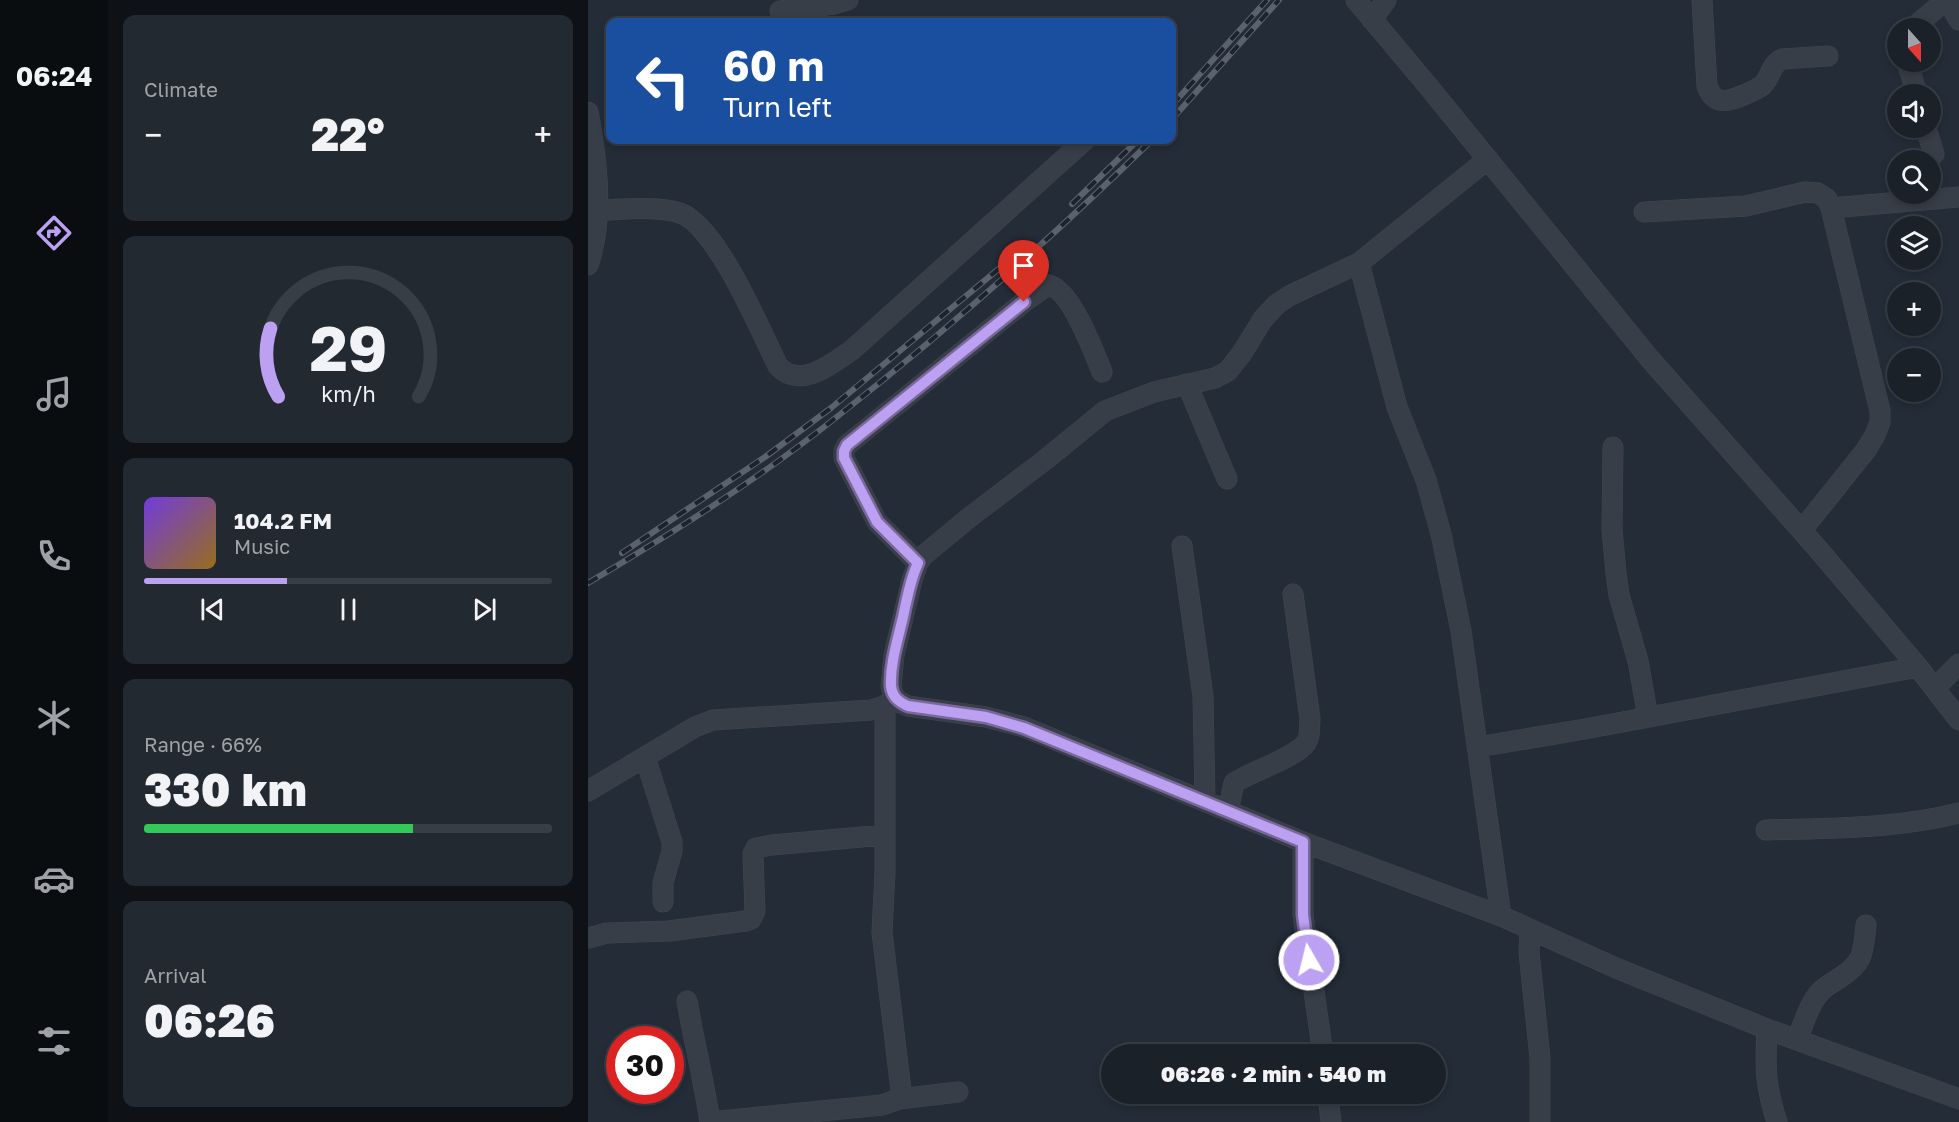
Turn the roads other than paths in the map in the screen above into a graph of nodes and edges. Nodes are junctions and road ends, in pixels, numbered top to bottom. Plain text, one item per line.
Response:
1 (848, 0) edge
2 (1356, 0) edge
3 (1386, 0) edge
4 (1702, 0) edge
5 (1947, 0) edge
6 (780, 11) edge
7 (1925, 18) edge
8 (1372, 20) junction
9 (1959, 20) edge
10 (1828, 56) dead end
11 (588, 112) edge
12 (1081, 144) edge
13 (1488, 159) junction
14 (1959, 197) edge
15 (1832, 208) junction
16 (592, 212) edge
17 (1644, 212) dead end
18 (1359, 263) junction
19 (588, 266) edge
20 (1102, 372) dead end
21 (1187, 384) junction
22 (1613, 447) dead end
23 (1227, 479) dead end
24 (1802, 531) junction
25 (1182, 546) dead end
26 (918, 563) junction
27 (1293, 594) dead end
28 (1959, 664) edge
29 (1918, 667) junction
30 (1935, 688) junction
31 (892, 703) junction
32 (1648, 717) junction
33 (1959, 720) edge
34 (1478, 747) junction
35 (645, 757) junction
36 (588, 791) edge
37 (1205, 801) junction
38 (1228, 811) junction
39 (1959, 813) edge
40 (1766, 830) dead end
41 (884, 835) junction
42 (1303, 842) junction
43 (663, 902) dead end
44 (1502, 916) junction
45 (1866, 925) dead end
46 (1530, 929) junction
47 (588, 938) edge
48 (687, 1001) dead end
49 (1767, 1029) junction
50 (1797, 1040) junction
51 (1322, 1044) edge
52 (958, 1092) dead end
53 (899, 1099) junction
54 (1959, 1099) edge
55 (1329, 1104) edge
56 (1331, 1122) edge
57 (1540, 1122) edge
58 (1777, 1122) edge

1 - 6 street
2 - 8 street
3 - 8 street
4 - 10 street
5 - 7 street
5 - 9 street
8 - 13 street
11 - 16 street
12 - 16 street
13 - 18 street
13 - 24 street
14 - 15 street
15 - 17 street
15 - 24 street
16 - 19 street
18 - 21 street
18 - 34 street
20 - 26 street
21 - 23 street
21 - 26 street
22 - 32 street
24 - 29 street
25 - 37 street
26 - 31 street
27 - 38 street
28 - 30 street
29 - 30 street
29 - 32 street
30 - 33 street
31 - 35 street
31 - 37 street
31 - 41 street
32 - 34 street
34 - 44 street
35 - 36 street
35 - 43 street
37 - 38 street
38 - 42 street
39 - 40 street
41 - 47 street
41 - 53 street
42 - 44 street
42 - 51 street
44 - 46 street
45 - 50 street
46 - 49 street
46 - 57 street
48 - 53 street
49 - 50 street
49 - 58 street
50 - 54 street
52 - 53 street
55 - 56 street

